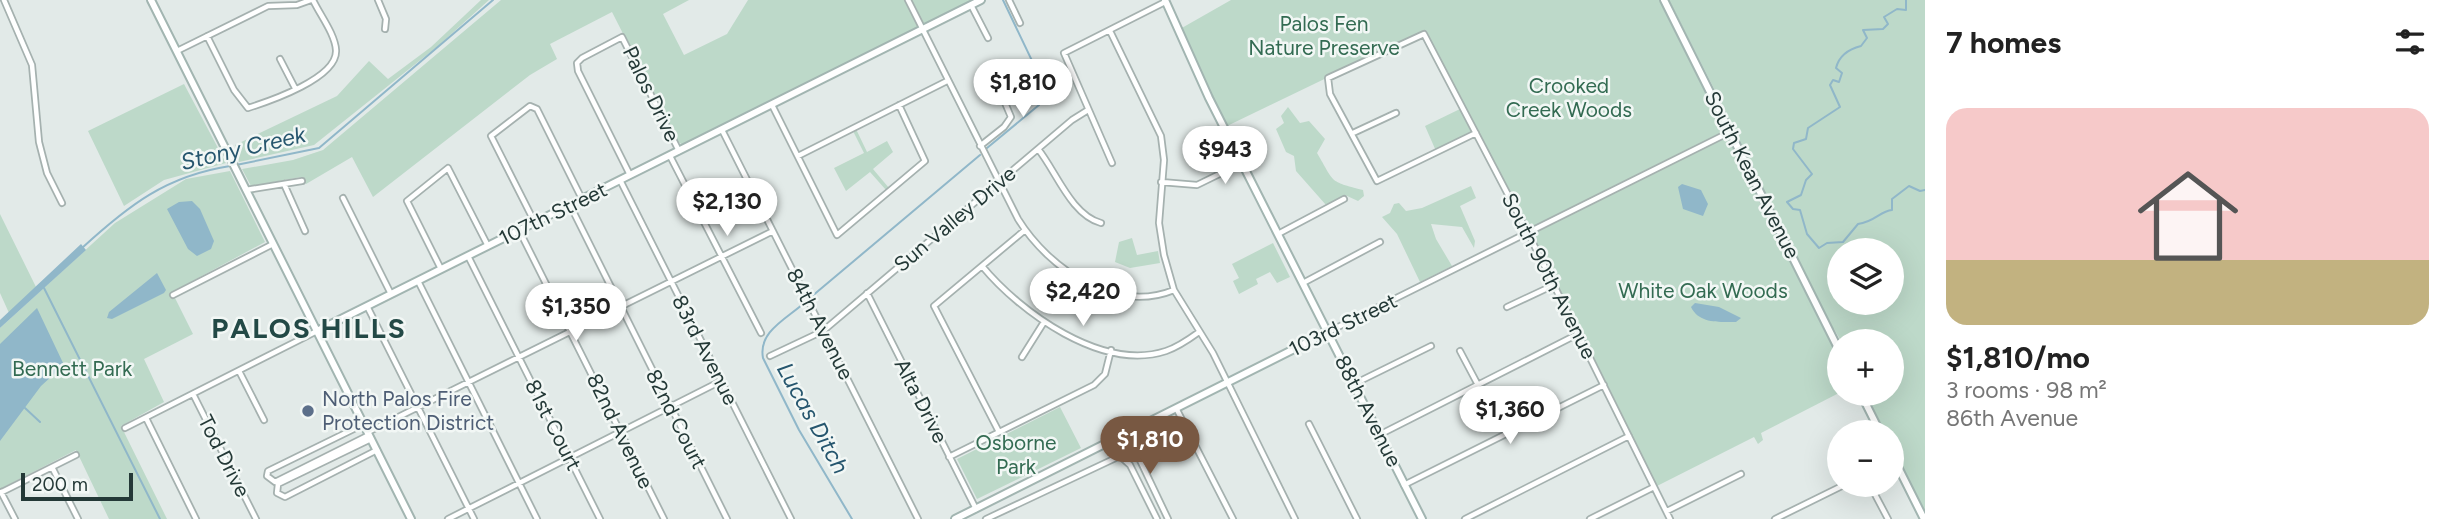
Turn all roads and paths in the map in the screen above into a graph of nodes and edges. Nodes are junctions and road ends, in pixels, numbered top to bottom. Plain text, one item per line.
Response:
1 (4, 0) edge
2 (151, 0) edge
3 (312, 0) edge
4 (378, 0) edge
5 (908, 0) edge
6 (981, 0) edge
7 (1009, 0) edge
8 (1664, 0) edge
9 (1164, 1) edge
10 (971, 5) junction
11 (1020, 23) dead end
12 (386, 29) dead end
13 (922, 30) junction
14 (1110, 31) junction
15 (207, 36) junction
16 (988, 38) dead end
17 (177, 51) junction
18 (280, 59) dead end
19 (995, 77) dead end
20 (947, 81) junction
21 (295, 88) junction
22 (772, 105) junction
23 (900, 105) junction
24 (1088, 110) junction
25 (1396, 113) dead end
26 (722, 130) junction
27 (1730, 132) junction
28 (1353, 133) junction
29 (1476, 133) junction
30 (980, 146) junction
31 (1038, 149) junction
32 (679, 151) junction
33 (670, 156) junction
34 (798, 156) junction
35 (1243, 162) junction
36 (1112, 163) dead end
37 (630, 175) junction
38 (620, 180) junction
39 (302, 181) dead end
40 (999, 182) junction
41 (1161, 182) junction
42 (284, 184) junction
43 (246, 190) junction
44 (343, 198) dead end
45 (582, 199) junction
46 (1344, 199) dead end
47 (62, 203) dead end
48 (570, 205) junction
49 (535, 223) junction
50 (1101, 223) dead end
51 (1025, 229) junction
52 (519, 230) junction
53 (773, 230) junction
54 (305, 231) dead end
55 (1528, 233) junction
56 (1278, 234) junction
57 (1380, 242) dead end
58 (273, 244) junction
59 (488, 246) junction
60 (468, 256) junction
61 (722, 256) junction
62 (982, 266) junction
63 (441, 269) junction
64 (418, 281) junction
65 (671, 281) junction
66 (1303, 283) junction
67 (1554, 285) junction
68 (1174, 290) junction
69 (867, 293) junction
70 (391, 294) junction
71 (173, 295) dead end
72 (367, 306) junction
73 (619, 307) junction
74 (1507, 307) dead end
75 (1044, 322) junction
76 (1828, 329) edge
77 (317, 331) junction
78 (570, 331) junction
79 (823, 331) junction
80 (1199, 332) junction
81 (1328, 332) junction
82 (761, 333) dead end
83 (1578, 334) junction
84 (1431, 346) dead end
85 (1111, 350) junction
86 (1460, 351) dead end
87 (770, 356) dead end
88 (1022, 357) dead end
89 (519, 358) junction
90 (239, 371) junction
91 (722, 381) junction
92 (469, 383) junction
93 (1227, 383) junction
94 (1354, 384) junction
95 (1478, 384) junction
96 (1604, 385) junction
97 (193, 394) junction
98 (670, 407) junction
99 (418, 408) junction
100 (1176, 408) junction
101 (146, 418) junction
102 (264, 420) dead end
103 (364, 424) junction
104 (1309, 424) dead end
105 (125, 428) dead end
106 (999, 432) junction
107 (621, 433) junction
108 (1127, 433) junction
109 (369, 435) junction
110 (1379, 435) junction
111 (1629, 436) junction
112 (377, 450) junction
113 (76, 455) dead end
114 (949, 457) junction
115 (570, 458) junction
116 (1139, 461) junction
117 (1130, 465) junction
118 (52, 467) junction
119 (1741, 474) dead end
120 (1904, 480) edge
121 (520, 484) junction
122 (1404, 485) junction
123 (1654, 487) junction
124 (1, 492) edge
125 (1827, 493) edge
126 (1876, 497) edge
127 (469, 509) junction
128 (976, 509) junction
129 (1667, 511) junction
130 (15, 519) edge
131 (78, 519) edge
132 (196, 519) edge
133 (256, 519) edge
134 (411, 519) edge
135 (448, 519) edge
136 (474, 519) edge
137 (537, 519) edge
138 (600, 519) edge
139 (664, 519) edge
140 (727, 519) edge
141 (791, 519) edge
142 (918, 519) edge
143 (955, 519) edge
144 (986, 519) edge
145 (1157, 519) edge
146 (1168, 519) edge
147 (1233, 519) edge
148 (1295, 519) edge
149 (1357, 519) edge
150 (1422, 519) edge
151 (1465, 519) edge
152 (1590, 519) edge
153 (1670, 519) edge
154 (1775, 519) edge
155 (1888, 519) edge
156 (1924, 519) edge

1 - 47 street
2 - 17 street
3 - 15 street
3 - 21 street
4 - 12 street
5 - 13 street
6 - 10 street, 107th Street
7 - 11 street
8 - 27 street, South Kean Avenue
9 - 14 street
9 - 35 street, 88th Avenue
10 - 13 street, 107th Street
10 - 16 street
13 - 20 street
13 - 22 street, 107th Street
14 - 24 street
14 - 41 street
15 - 17 street
15 - 21 street
17 - 43 street
18 - 21 street
19 - 30 street
20 - 23 street
20 - 30 street
22 - 26 street, 107th Street
22 - 34 street
23 - 34 street
23 - 34 street
24 - 31 street, Sun Valley Drive
24 - 36 street
25 - 28 street
26 - 32 street, 107th Street
26 - 53 street, 84th Avenue
27 - 55 street, 103rd Street
27 - 76 street, South Kean Avenue
28 - 29 street
28 - 29 street, South 90th Avenue
29 - 55 street, South 90th Avenue
30 - 40 street
31 - 40 street, Sun Valley Drive
31 - 50 street
32 - 33 street, 107th Street
32 - 37 street, Palos Drive
33 - 37 street, 107th Street
33 - 61 street
35 - 41 street
35 - 56 street, 88th Avenue
37 - 38 street, 107th Street
38 - 45 street, 107th Street
38 - 65 street, 83rd Avenue
39 - 42 street
40 - 51 street
40 - 69 street, Sun Valley Drive
41 - 68 street
42 - 43 street
42 - 54 street
43 - 58 street
44 - 70 street
45 - 48 street, 107th Street
45 - 49 street
46 - 56 street
48 - 49 street, 107th Street
48 - 73 street, 82nd Court
49 - 52 street, 107th Street
51 - 62 street
51 - 68 street
52 - 59 street, 107th Street
52 - 78 street, 82nd Avenue
53 - 61 street
53 - 79 street, 84th Avenue
55 - 67 street, South 90th Avenue
55 - 81 street, 103rd Street
56 - 66 street, 88th Avenue
57 - 66 street
58 - 71 street
58 - 77 street
59 - 60 street, 107th Street
59 - 63 street
60 - 63 street, 107th Street
60 - 89 street, 81st Court
61 - 65 street
61 - 82 street
62 - 75 street
62 - 106 street
63 - 64 street, 107th Street
64 - 70 street, 107th Street
64 - 92 street
65 - 73 street
65 - 91 street, 83rd Avenue
66 - 81 street, 88th Avenue
67 - 74 street
67 - 83 street, South 90th Avenue
68 - 80 street
69 - 79 street, Sun Valley Drive
69 - 114 street, Alta Drive
70 - 72 street, 107th Street
72 - 77 street, 107th Street
72 - 99 street
73 - 78 street
73 - 98 street, 82nd Court
75 - 85 street
75 - 88 street
77 - 90 street, 107th Street
77 - 103 street
78 - 89 street
78 - 107 street, 82nd Avenue
79 - 87 street, Sun Valley Drive
79 - 142 street, 84th Avenue
80 - 85 street
80 - 93 street
81 - 93 street, 103rd Street
81 - 94 street, 88th Avenue
83 - 95 street
83 - 96 street, South 90th Avenue
84 - 94 street
85 - 106 street
86 - 95 street
89 - 92 street
89 - 115 street, 81st Court
90 - 97 street, 107th Street
90 - 102 street
91 - 98 street
91 - 141 street, 83rd Avenue
92 - 99 street
92 - 121 street
93 - 100 street, 103rd Street
93 - 148 street
94 - 110 street, 88th Avenue
95 - 110 street
96 - 111 street, South 90th Avenue
96 - 122 street
97 - 101 street, 107th Street
97 - 133 street, Tod Drive
98 - 107 street
98 - 140 street, 82nd Court
99 - 109 street
99 - 127 street
100 - 108 street, 103rd Street
100 - 147 street
101 - 105 street, 107th Street
101 - 132 street
103 - 109 street
103 - 109 street
104 - 149 street
106 - 114 street
107 - 115 street
107 - 139 street, 82nd Avenue
108 - 116 street
108 - 128 street, 103rd Street
109 - 112 street
109 - 112 street
110 - 122 street, 88th Avenue
111 - 123 street, South 90th Avenue
111 - 151 street
112 - 134 street
113 - 118 street
114 - 128 street, Alta Drive
115 - 121 street
115 - 138 street, 81st Court
116 - 117 street
116 - 146 street
117 - 144 street
117 - 145 street
118 - 124 street
118 - 131 street
119 - 129 street
120 - 156 street
121 - 127 street
121 - 137 street
122 - 150 street, 88th Avenue
123 - 129 street, South 90th Avenue
123 - 152 street
124 - 130 street
125 - 154 street
126 - 155 street
127 - 135 street
127 - 136 street
128 - 143 street, 103rd Street
129 - 153 street, South 90th Avenue

